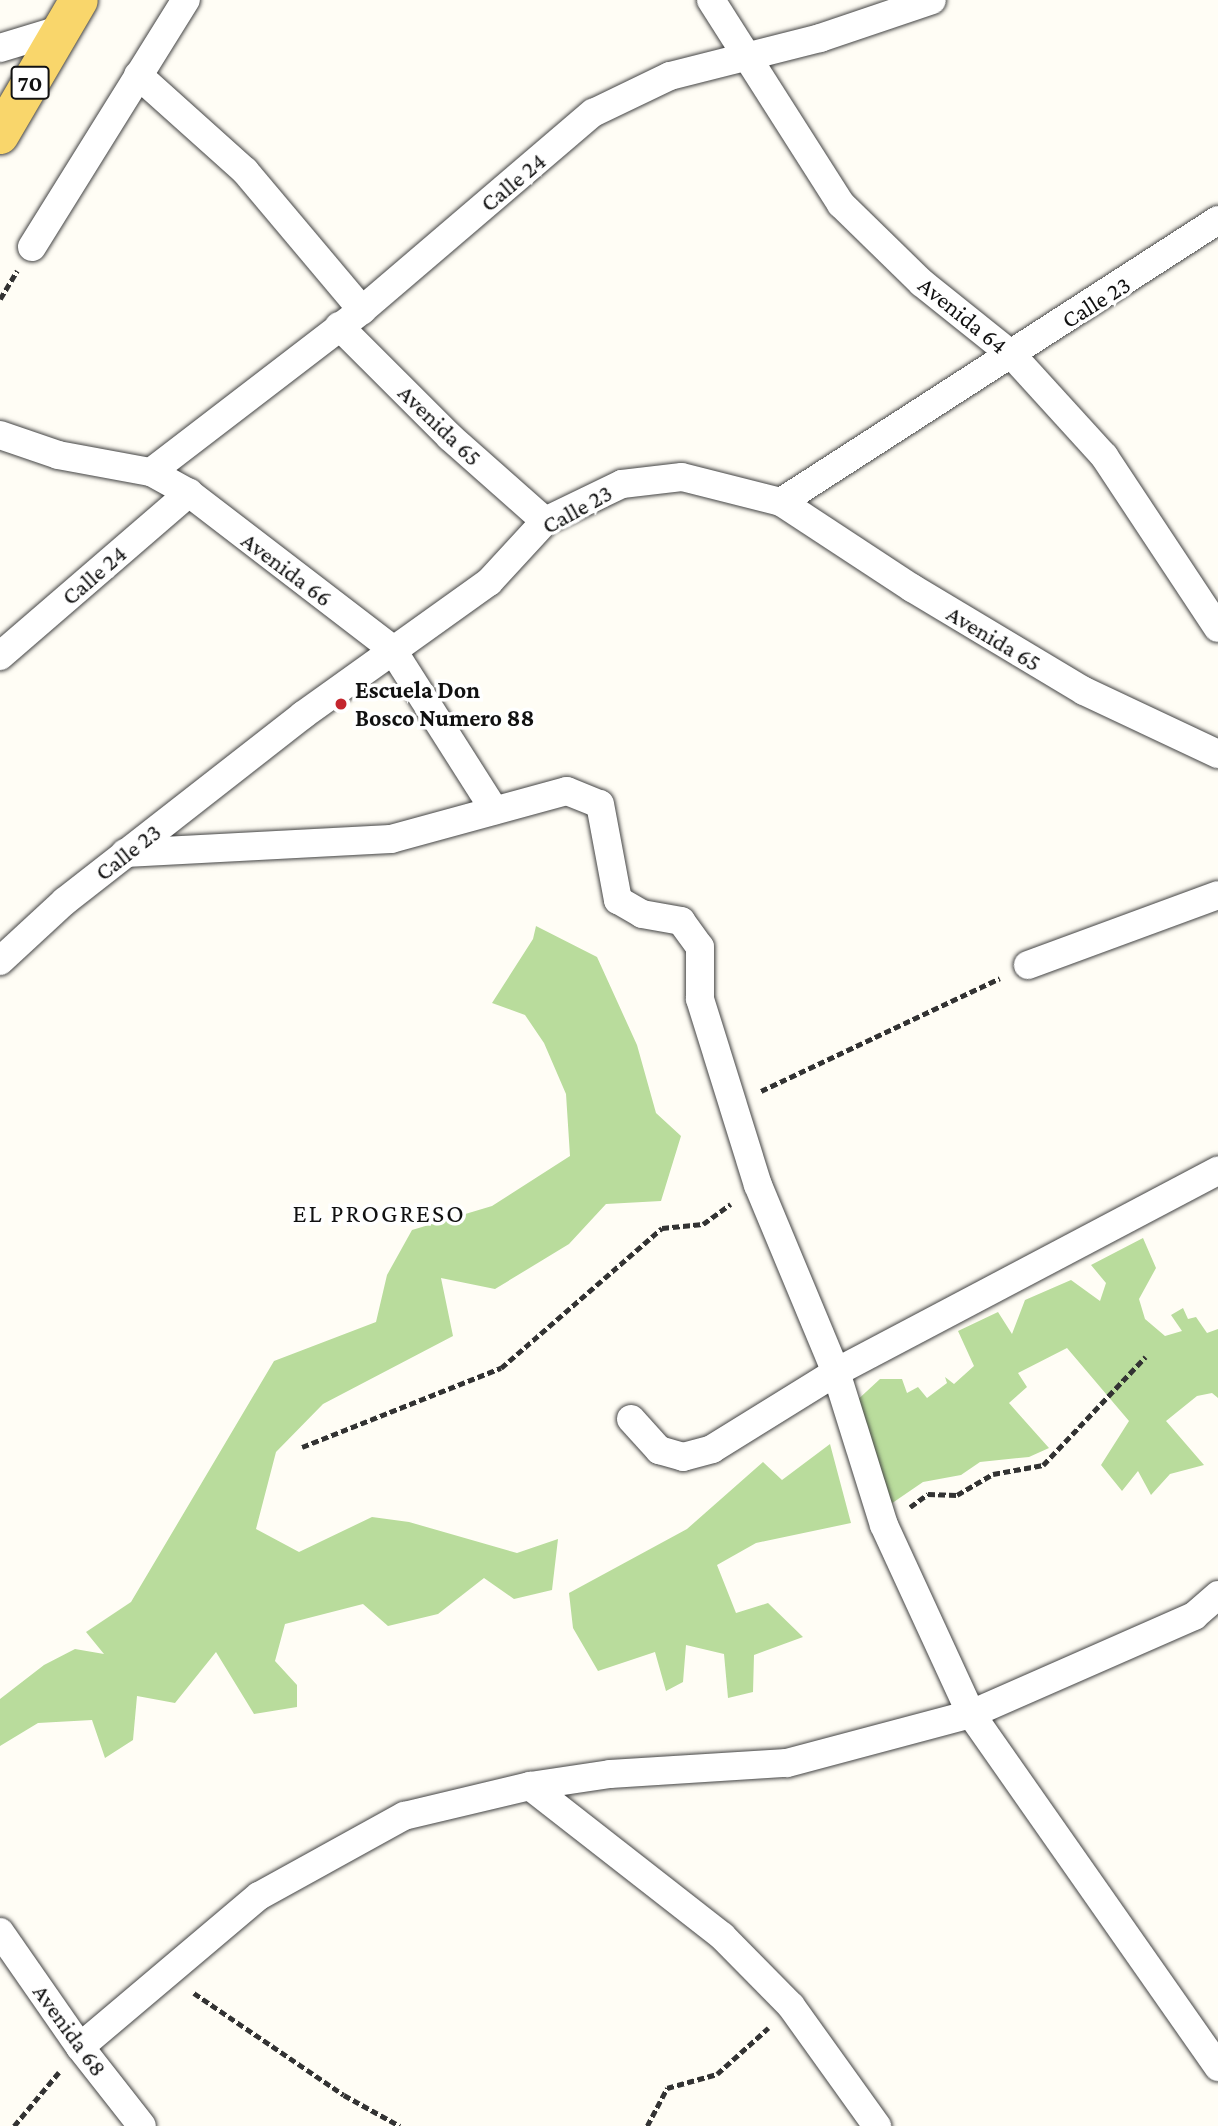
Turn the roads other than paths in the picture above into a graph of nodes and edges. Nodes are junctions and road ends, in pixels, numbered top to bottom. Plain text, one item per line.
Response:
1 (186, 0) edge
2 (711, 0) edge
3 (932, 0) edge
4 (69, 15) edge
5 (0, 48) edge
6 (746, 59) junction
7 (138, 75) junction
8 (0, 135) edge
9 (1218, 220) edge
10 (32, 247) dead end
11 (362, 310) junction
12 (339, 326) junction
13 (1012, 355) junction
14 (0, 435) edge
15 (151, 472) junction
16 (189, 493) junction
17 (781, 502) junction
18 (545, 521) junction
19 (1218, 628) edge
20 (391, 649) junction
21 (0, 656) edge
22 (1218, 754) edge
23 (494, 810) junction
24 (125, 853) junction
25 (1218, 894) edge
26 (0, 961) edge
27 (1028, 965) road end
28 (1218, 1171) edge
29 (836, 1372) junction
30 (631, 1419) dead end
31 (1218, 1595) edge
32 (971, 1714) junction
33 (530, 1786) junction
34 (0, 1932) edge
35 (80, 2047) junction
36 (1218, 2067) edge
37 (142, 2126) edge
38 (877, 2126) edge

1 - 7 street
2 - 6 street, Avenida 64
3 - 6 street, Calle 24
4 - 5 street
4 - 8 main road, 70
6 - 11 street, Calle 24
6 - 13 street, Avenida 64
7 - 10 street
7 - 11 street
9 - 13 street, Calle 23
11 - 12 street, Calle 24
12 - 15 street, Calle 24
12 - 18 street, Avenida 65
13 - 17 street, Calle 23
13 - 19 street, Avenida 64
14 - 15 street, Avenida 66
15 - 16 street, Avenida 66
16 - 20 street, Avenida 66
16 - 21 street, Calle 24
17 - 18 street, Calle 23
17 - 22 street, Avenida 65
18 - 20 street, Calle 23
20 - 23 street, Avenida 66
20 - 24 street, Calle 23
23 - 24 street
23 - 29 street
24 - 26 street, Calle 23
25 - 27 street
28 - 29 street
29 - 30 street
29 - 32 street
31 - 32 street
32 - 33 street
32 - 36 street
33 - 35 street
33 - 38 street
34 - 35 street, Avenida 68
35 - 37 street, Avenida 68

